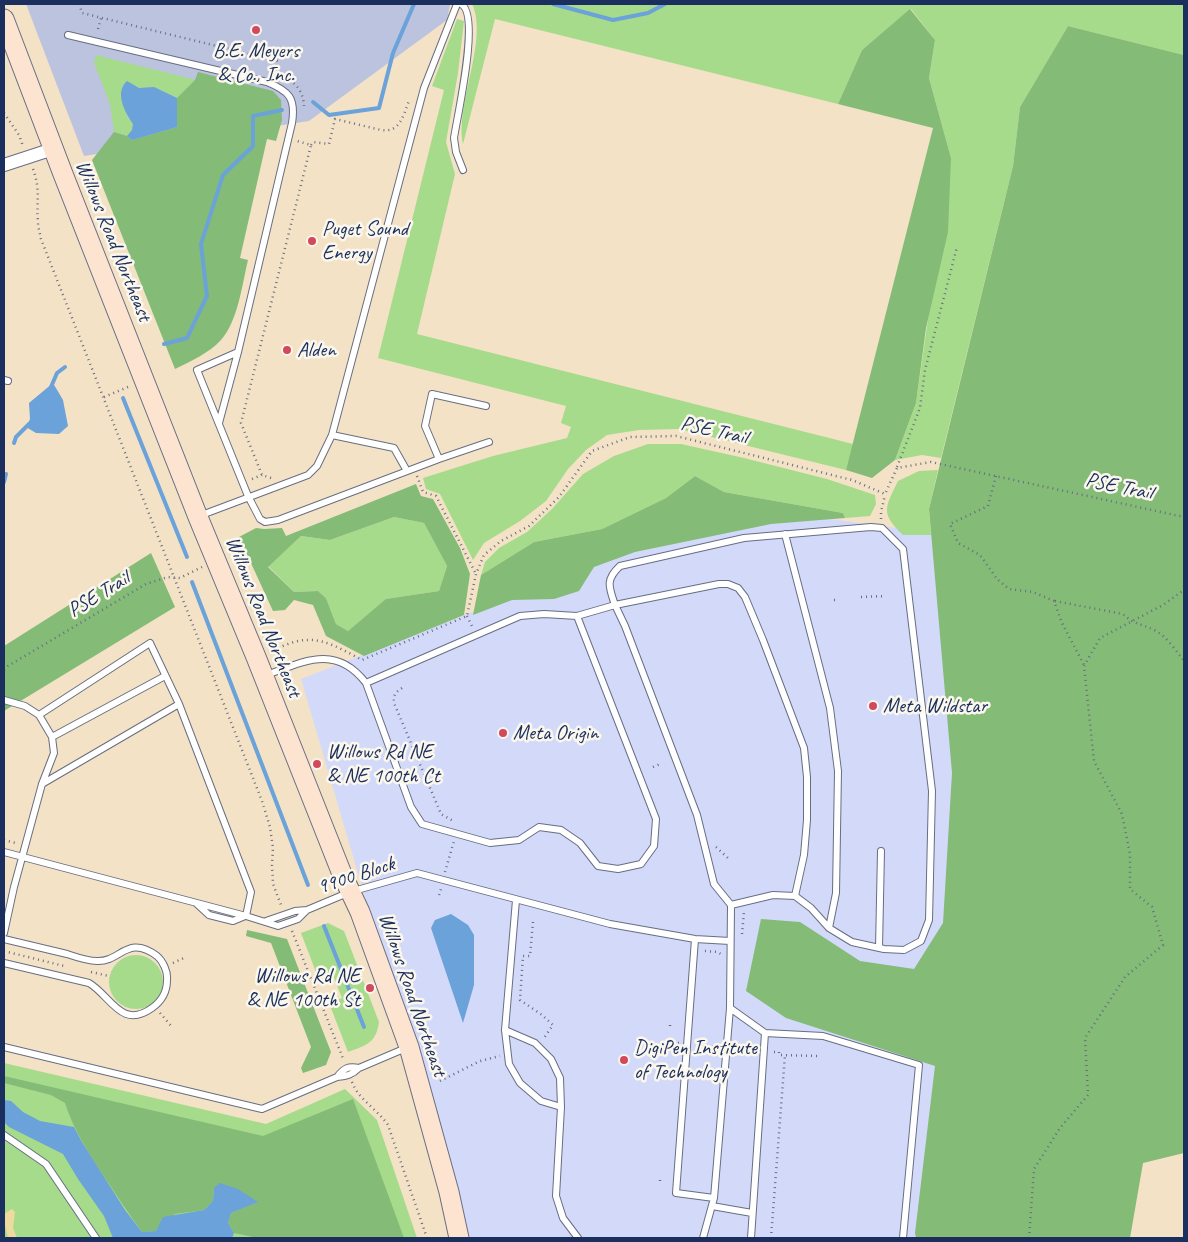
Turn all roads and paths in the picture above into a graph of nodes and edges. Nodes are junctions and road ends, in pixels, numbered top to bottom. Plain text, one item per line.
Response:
1 (79, 4) edge
2 (457, 4) edge
3 (462, 4) edge
4 (101, 18) junction
5 (4, 19) edge
6 (98, 30) dead end
7 (68, 35) dead end
8 (410, 99) dead end
9 (304, 109) dead end
10 (4, 114) edge
11 (299, 133) dead end
12 (22, 144) dead end
13 (311, 145) junction
14 (53, 149) junction
15 (4, 165) edge
16 (463, 170) dead end
17 (34, 173) dead end
18 (957, 248) dead end
19 (238, 352) junction
20 (128, 387) dead end
21 (103, 397) junction
22 (486, 406) dead end
23 (219, 423) junction
24 (332, 435) junction
25 (489, 442) dead end
26 (439, 459) junction
27 (897, 468) junction
28 (407, 471) junction
29 (262, 475) junction
30 (278, 475) dead end
31 (996, 476) junction
32 (251, 479) dead end
33 (885, 494) junction
34 (248, 496) junction
35 (881, 512) dead end
36 (198, 517) junction
37 (1184, 517) edge
38 (785, 534) junction
39 (216, 561) junction
40 (476, 574) junction
41 (174, 577) junction
42 (1184, 590) edge
43 (886, 596) dead end
44 (861, 597) dead end
45 (1054, 601) junction
46 (615, 605) junction
47 (577, 616) junction
48 (1131, 622) junction
49 (256, 657) junction
50 (1184, 661) edge
51 (1084, 666) junction
52 (4, 670) edge
53 (165, 676) junction
54 (263, 676) junction
55 (366, 683) junction
56 (402, 688) dead end
57 (4, 700) edge
58 (179, 704) junction
59 (39, 715) junction
60 (52, 737) junction
61 (660, 764) dead end
62 (654, 767) dead end
63 (42, 784) junction
64 (456, 834) junction
65 (4, 840) edge
66 (16, 843) dead end
67 (712, 845) dead end
68 (4, 852) edge
69 (881, 852) dead end
70 (23, 857) junction
71 (729, 859) dead end
72 (443, 880) junction
73 (350, 892) junction
74 (439, 895) dead end
75 (795, 896) junction
76 (516, 900) junction
77 (280, 904) dead end
78 (731, 906) junction
79 (744, 911) dead end
80 (246, 916) junction
81 (533, 922) dead end
82 (829, 928) junction
83 (292, 930) dead end
84 (4, 933) edge
85 (742, 936) dead end
86 (4, 939) edge
87 (695, 939) junction
88 (730, 941) junction
89 (880, 948) junction
90 (4, 951) edge
91 (705, 951) dead end
92 (723, 956) dead end
93 (4, 963) edge
94 (71, 967) dead end
95 (112, 968) dead end
96 (90, 972) dead end
97 (154, 1006) junction
98 (730, 1008) junction
99 (670, 1020) dead end
100 (553, 1025) dead end
101 (670, 1026) dead end
102 (172, 1027) dead end
103 (506, 1030) junction
104 (765, 1033) junction
105 (668, 1042) dead end
106 (677, 1043) dead end
107 (697, 1045) dead end
108 (4, 1047) edge
109 (408, 1047) junction
110 (715, 1047) dead end
111 (735, 1048) dead end
112 (758, 1051) dead end
113 (774, 1052) dead end
114 (785, 1055) junction
115 (818, 1056) dead end
116 (490, 1058) dead end
117 (343, 1060) dead end
118 (440, 1081) dead end
119 (353, 1083) dead end
120 (561, 1107) junction
121 (4, 1135) edge
122 (714, 1198) junction
123 (712, 1206) junction
124 (752, 1213) junction
125 (96, 1238) edge
126 (427, 1238) edge
127 (459, 1238) edge
128 (578, 1238) edge
129 (703, 1238) edge
130 (751, 1238) edge
131 (772, 1238) edge
132 (902, 1238) edge
133 (1028, 1238) edge

1 - 4 path
2 - 24 lane
3 - 16 lane
4 - 6 path
4 - 9 path
5 - 14 main road, Willows Road Northeast
7 - 19 lane
8 - 13 path
10 - 12 path
11 - 13 path
13 - 29 path
14 - 15 street
14 - 36 main road, Willows Road Northeast
17 - 21 path
18 - 27 path
19 - 23 lane
19 - 23 lane
20 - 21 path
21 - 41 path
22 - 26 lane
23 - 34 lane
24 - 28 lane
24 - 34 lane
25 - 26 lane
26 - 28 lane
27 - 31 path, PSE Trail
27 - 33 path
28 - 34 lane
28 - 40 path
29 - 30 path
29 - 32 path
31 - 37 path, PSE Trail
31 - 45 path
33 - 35 path
33 - 40 path, PSE Trail
34 - 36 lane
36 - 39 main road, Willows Road Northeast
38 - 46 lane
38 - 82 lane
38 - 89 lane
39 - 41 path, PSE Trail
39 - 49 main road, Willows Road Northeast
40 - 49 path, PSE Trail
41 - 52 path, PSE Trail
41 - 77 path
42 - 48 path
43 - 44 path
45 - 48 path
45 - 51 path
46 - 47 lane
46 - 75 lane
46 - 78 lane
47 - 55 lane
47 - 64 lane
48 - 50 path
48 - 51 path
49 - 54 main road, Willows Road Northeast
51 - 133 path
53 - 58 lane
53 - 59 lane
53 - 60 lane
54 - 55 lane
54 - 73 main road, Willows Road Northeast
55 - 64 lane
56 - 64 path
57 - 59 lane
58 - 63 lane
58 - 80 lane
59 - 60 lane
60 - 63 lane
61 - 62 path
63 - 70 lane
64 - 72 path
65 - 66 path
67 - 71 path
68 - 70 lane, 9900 Block
69 - 89 lane
70 - 80 lane, 9900 Block
70 - 84 lane
72 - 73 lane, 9900 Block
72 - 74 path
72 - 76 lane, 9900 Block
73 - 80 lane, 9900 Block
73 - 109 main road, Willows Road Northeast
75 - 78 lane
75 - 82 lane
76 - 87 lane, 9900 Block
76 - 103 lane
78 - 88 lane
79 - 85 path
81 - 100 path
82 - 89 lane
83 - 117 path
86 - 97 lane
87 - 88 lane, 9900 Block
87 - 122 lane
88 - 98 lane
90 - 94 path
91 - 92 path
93 - 97 lane
95 - 96 path
97 - 102 path
98 - 104 lane
98 - 122 lane
99 - 101 path
103 - 120 lane
103 - 120 lane
104 - 124 lane
104 - 132 lane
105 - 106 path
107 - 110 path
108 - 109 lane
109 - 127 main road, Willows Road Northeast
111 - 112 path
113 - 114 path
114 - 115 path
114 - 131 path
116 - 118 path
119 - 126 path
120 - 128 lane
121 - 125 lane
122 - 123 lane
123 - 124 lane
123 - 129 lane
124 - 130 lane

